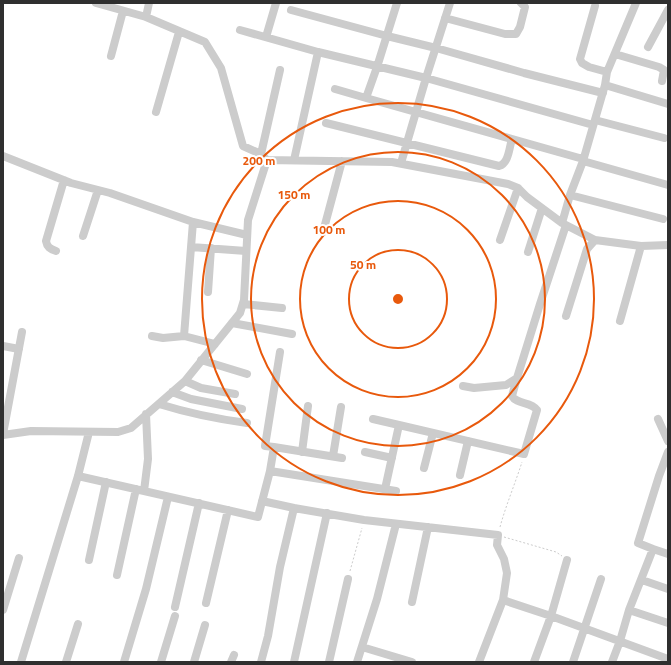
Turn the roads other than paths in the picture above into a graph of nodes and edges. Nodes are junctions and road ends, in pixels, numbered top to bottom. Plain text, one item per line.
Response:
1 (149, 3) edge
2 (276, 3) edge
3 (395, 3) edge
4 (450, 3) edge
5 (521, 3) edge
6 (636, 3) edge
7 (100, 4) edge
8 (595, 6) dead end
9 (291, 10) dead end
10 (668, 10) edge
11 (123, 11) junction
12 (146, 17) junction
13 (446, 18) junction
14 (240, 30) dead end
15 (179, 32) junction
16 (386, 36) junction
17 (266, 37) junction
18 (436, 48) junction
19 (648, 48) dead end
20 (318, 52) junction
21 (615, 54) junction
22 (111, 56) dead end
23 (377, 67) junction
24 (280, 70) dead end
25 (607, 72) junction
26 (426, 78) junction
27 (662, 81) dead end
28 (335, 89) dead end
29 (604, 89) junction
30 (366, 98) junction
31 (668, 104) edge
32 (156, 112) dead end
33 (416, 113) junction
34 (594, 122) junction
35 (326, 123) dead end
36 (664, 138) dead end
37 (512, 139) junction
38 (407, 143) junction
39 (3, 156) edge
40 (264, 157) junction
41 (294, 160) junction
42 (583, 160) junction
43 (342, 161) junction
44 (401, 163) junction
45 (64, 180) junction
46 (668, 185) edge
47 (518, 188) junction
48 (98, 190) junction
49 (570, 195) junction
50 (542, 208) junction
51 (663, 219) dead end
52 (193, 222) junction
53 (564, 224) junction
54 (323, 232) dead end
55 (247, 235) junction
56 (83, 236) dead end
57 (500, 240) dead end
58 (595, 240) junction
59 (668, 245) edge
60 (641, 246) junction
61 (191, 247) junction
62 (211, 248) junction
63 (56, 251) dead end
64 (246, 251) junction
65 (528, 252) dead end
66 (208, 292) dead end
67 (243, 304) junction
68 (282, 308) dead end
69 (566, 316) dead end
70 (620, 321) dead end
71 (232, 323) junction
72 (22, 332) dead end
73 (292, 334) dead end
74 (152, 336) dead end
75 (184, 336) junction
76 (215, 344) junction
77 (3, 346) edge
78 (19, 349) junction
79 (280, 352) dead end
80 (201, 360) junction
81 (247, 374) dead end
82 (518, 378) junction
83 (185, 381) junction
84 (463, 386) dead end
85 (172, 392) junction
86 (235, 394) dead end
87 (159, 404) junction
88 (308, 406) dead end
89 (341, 407) dead end
90 (242, 409) dead end
91 (146, 414) junction
92 (374, 419) dead end
93 (658, 419) dead end
94 (247, 423) dead end
95 (399, 425) junction
96 (89, 432) junction
97 (433, 433) junction
98 (3, 435) edge
99 (468, 441) junction
100 (668, 441) edge
101 (274, 447) junction
102 (302, 452) junction
103 (365, 452) dead end
104 (668, 452) edge
105 (392, 458) junction
106 (424, 468) dead end
107 (270, 471) junction
108 (460, 475) dead end
109 (78, 476) junction
110 (106, 482) junction
111 (385, 489) junction
112 (140, 490) junction
113 (396, 491) dead end
114 (168, 497) junction
115 (262, 501) junction
116 (199, 504) junction
117 (294, 508) junction
118 (228, 510) junction
119 (326, 513) junction
120 (396, 524) junction
121 (428, 527) junction
122 (653, 549) junction
123 (668, 554) edge
124 (19, 558) dead end
125 (89, 560) dead end
126 (567, 560) road end
127 (117, 575) dead end
128 (348, 579) road end
129 (601, 579) dead end
130 (642, 580) junction
131 (668, 589) edge
132 (503, 600) junction
133 (412, 602) dead end
134 (206, 603) dead end
135 (175, 607) dead end
136 (3, 610) edge
137 (629, 610) junction
138 (175, 616) dead end
139 (551, 616) junction
140 (668, 623) edge
141 (78, 624) dead end
142 (205, 625) dead end
143 (584, 628) junction
144 (620, 641) junction
145 (362, 647) junction
146 (668, 659) edge
147 (21, 662) edge
148 (66, 662) edge
149 (124, 662) edge
150 (161, 662) edge
151 (194, 662) edge
152 (261, 662) edge
153 (294, 662) edge
154 (329, 662) edge
155 (357, 662) edge
156 (412, 662) edge
157 (479, 662) edge
158 (534, 662) edge
159 (573, 662) edge
160 (612, 662) edge

1 - 12 street
2 - 17 street
3 - 16 street
4 - 13 street
5 - 13 street
6 - 21 street
7 - 11 street
8 - 25 street
9 - 16 street
10 - 19 street
11 - 12 street
11 - 22 street
12 - 15 street
13 - 18 street
14 - 17 street
15 - 32 street
15 - 40 street
16 - 18 street
16 - 23 street
17 - 20 street
18 - 26 street
18 - 29 street
20 - 23 street
20 - 41 street
21 - 25 street
21 - 27 street
23 - 26 street
23 - 30 street
24 - 40 street
25 - 29 street
26 - 33 street
26 - 34 street
28 - 30 street
29 - 31 street
29 - 34 street
30 - 33 street
33 - 37 street
33 - 38 street
34 - 36 street
34 - 42 street
35 - 38 street
37 - 38 street
37 - 42 street
38 - 44 street
39 - 45 street
40 - 41 street
40 - 55 street
41 - 43 street
42 - 46 street
42 - 49 street
43 - 44 street
43 - 54 street
44 - 47 street
45 - 48 street
45 - 63 street
47 - 50 street
47 - 57 street
48 - 52 street
48 - 56 street
49 - 51 street
49 - 53 street
50 - 53 street
50 - 65 street
52 - 55 street
52 - 61 street
53 - 58 street
53 - 82 street
55 - 64 street
58 - 60 street
58 - 69 street
59 - 60 street
60 - 70 street
61 - 62 street
61 - 75 street
62 - 64 street
62 - 66 street
64 - 67 street
67 - 68 street
67 - 71 street
71 - 73 street
71 - 76 street
72 - 78 street
74 - 75 street
75 - 76 street
76 - 80 street
77 - 78 street
78 - 98 street
79 - 101 street
80 - 81 street
80 - 83 street
82 - 84 street
82 - 99 street
83 - 85 street
83 - 86 street
85 - 87 street
85 - 90 street
87 - 91 street
87 - 94 street
88 - 102 street
89 - 102 street
91 - 96 street
91 - 112 street
92 - 95 street
93 - 100 street
95 - 97 street
95 - 105 street
96 - 98 street
96 - 109 street
97 - 99 street
97 - 106 street
99 - 108 street
101 - 102 street
101 - 107 street
103 - 105 street
104 - 122 street
105 - 111 street
107 - 111 street
107 - 115 street
109 - 110 street
109 - 147 street
110 - 112 street
110 - 125 street
111 - 113 street
112 - 114 street
112 - 127 street
114 - 116 street
114 - 149 street
115 - 117 street
115 - 118 street
116 - 118 street
116 - 135 street
117 - 119 street
117 - 152 street
118 - 134 street
119 - 120 street
119 - 153 street
120 - 121 street
120 - 145 street
121 - 132 street
121 - 133 street
122 - 123 street
122 - 130 street
124 - 136 street
126 - 139 street
128 - 154 street
129 - 143 street
130 - 131 street
130 - 137 street
132 - 139 street
132 - 157 street
137 - 140 street
137 - 144 street
138 - 150 street
139 - 143 street
139 - 158 street
141 - 148 street
142 - 151 street
143 - 144 street
143 - 159 street
144 - 146 street
144 - 160 street
145 - 155 street
145 - 156 street

